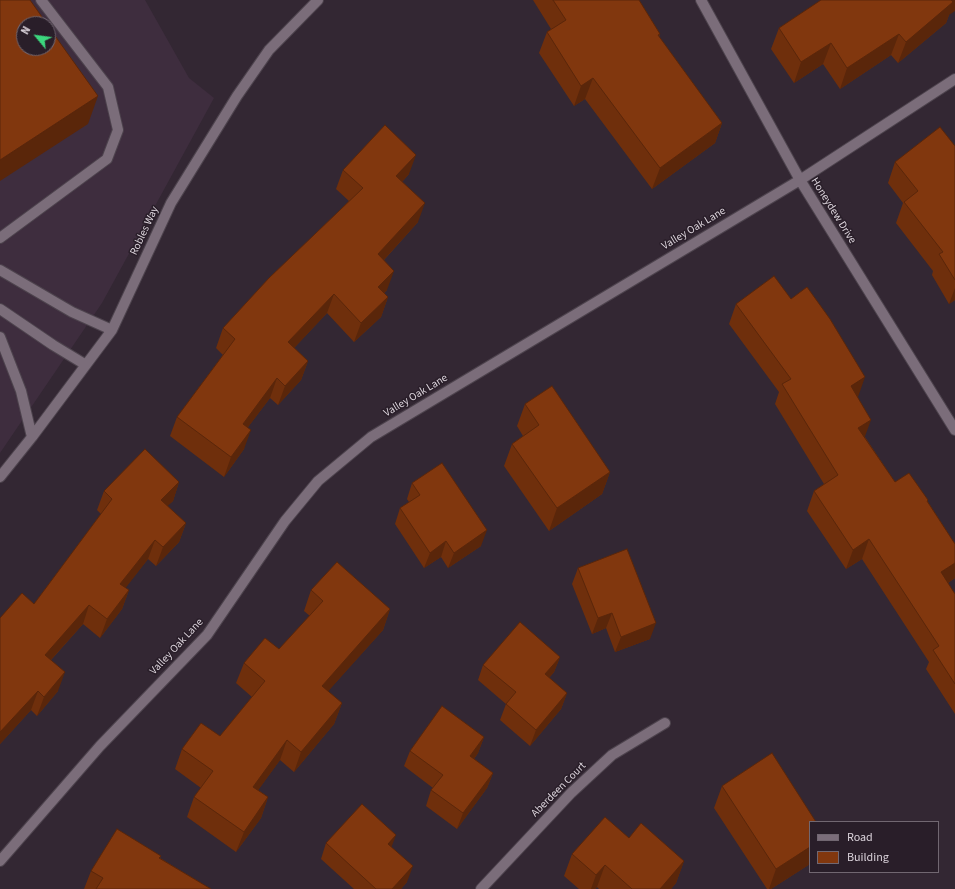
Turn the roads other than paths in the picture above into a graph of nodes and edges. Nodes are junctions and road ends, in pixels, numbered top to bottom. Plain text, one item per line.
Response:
1 (41, 0) edge
2 (318, 0) edge
3 (701, 0) edge
4 (955, 79) edge
5 (800, 180) junction
6 (0, 238) edge
7 (0, 270) edge
8 (0, 309) edge
9 (112, 330) junction
10 (0, 337) edge
11 (86, 365) junction
12 (955, 430) edge
13 (32, 437) junction
14 (0, 477) edge
15 (665, 723) dead end
16 (0, 861) edge
17 (481, 889) edge

1 - 6 street
2 - 9 street, Robles Way
3 - 5 street, Honeydew Drive
4 - 5 street, Valley Oak Lane
5 - 12 street, Honeydew Drive
5 - 16 street, Valley Oak Lane
7 - 9 street
8 - 11 street
9 - 11 street, Robles Way
10 - 13 street
11 - 13 street, Robles Way
13 - 14 street, Robles Way
15 - 17 street, Aberdeen Court

